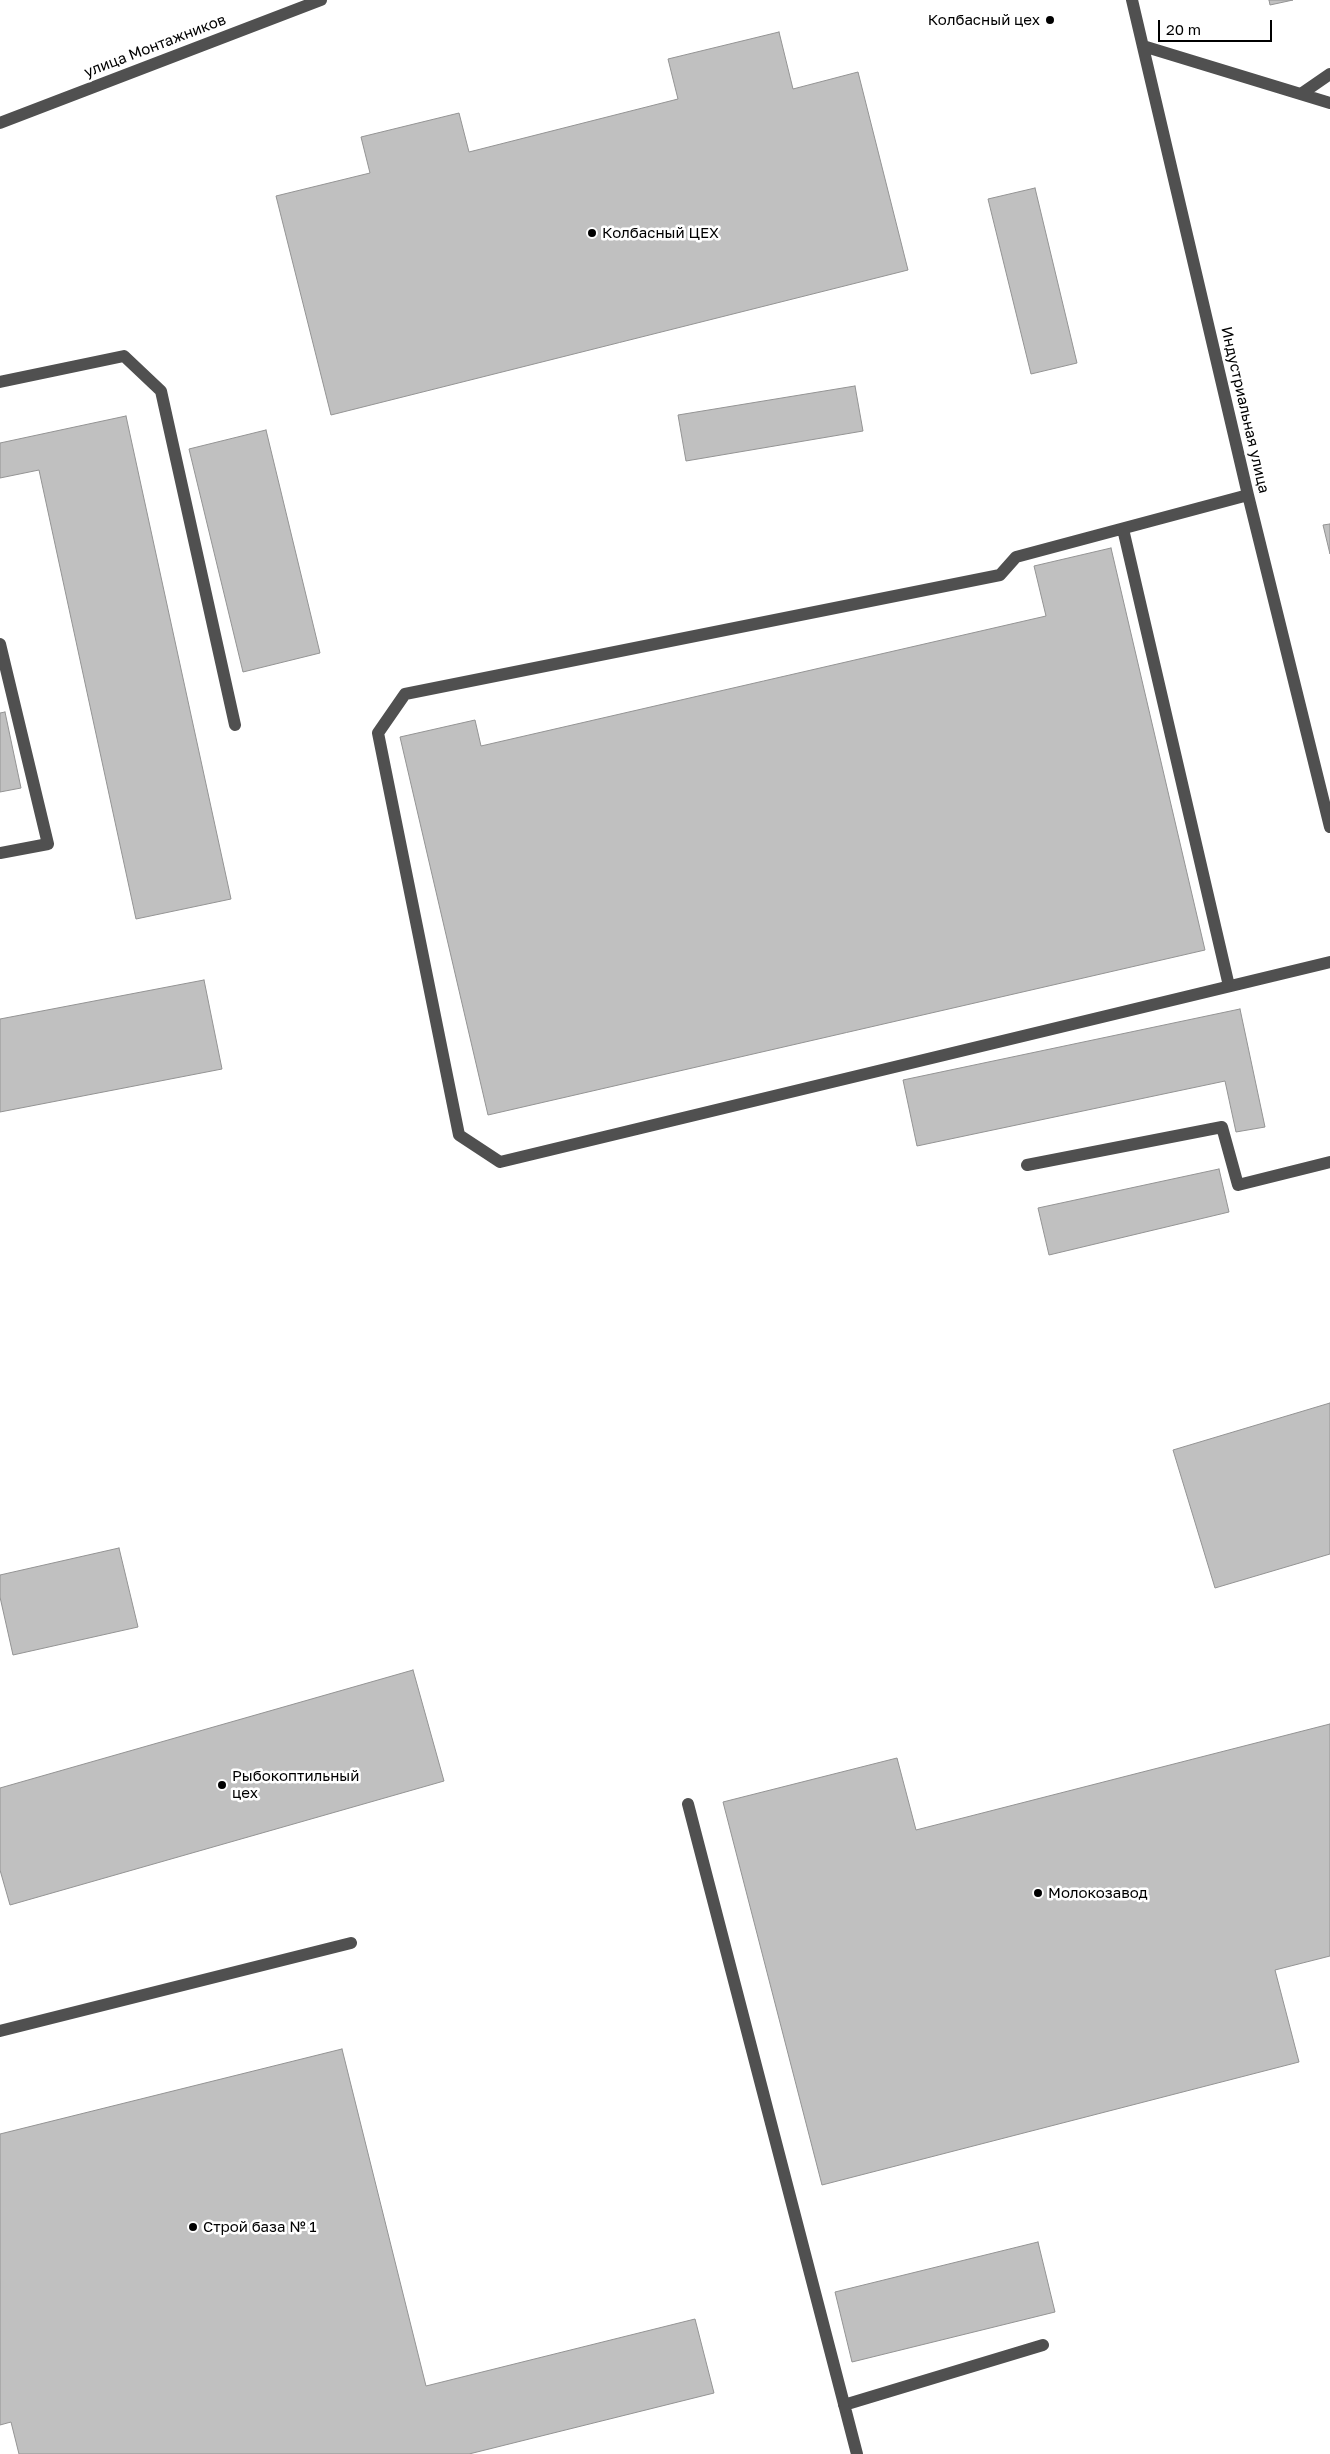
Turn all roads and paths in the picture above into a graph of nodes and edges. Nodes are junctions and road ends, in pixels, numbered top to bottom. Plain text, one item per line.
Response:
1 (321, 0) edge
2 (1132, 0) edge
3 (1143, 46) junction
4 (1330, 74) edge
5 (1301, 94) junction
6 (1330, 103) edge
7 (0, 123) edge
8 (0, 382) edge
9 (1248, 495) junction
10 (1123, 529) junction
11 (1, 649) edge
12 (235, 725) dead end
13 (1330, 827) edge
14 (0, 853) edge
15 (1330, 962) edge
16 (1229, 986) junction
17 (1330, 1162) edge
18 (1027, 1165) dead end
19 (688, 1804) dead end
20 (351, 1943) dead end
21 (0, 2031) edge
22 (1043, 2345) dead end
23 (844, 2405) junction
24 (857, 2454) edge

1 - 7 street, улица Монтажников
2 - 3 street, Индустриальная улица
3 - 5 street
3 - 9 street, Индустриальная улица
4 - 5 street
5 - 6 street
8 - 12 street
9 - 10 street
9 - 13 street, Индустриальная улица
10 - 16 street
10 - 16 street
11 - 14 street
15 - 16 street
17 - 18 street
19 - 23 street
20 - 21 street
22 - 23 street
23 - 24 street

